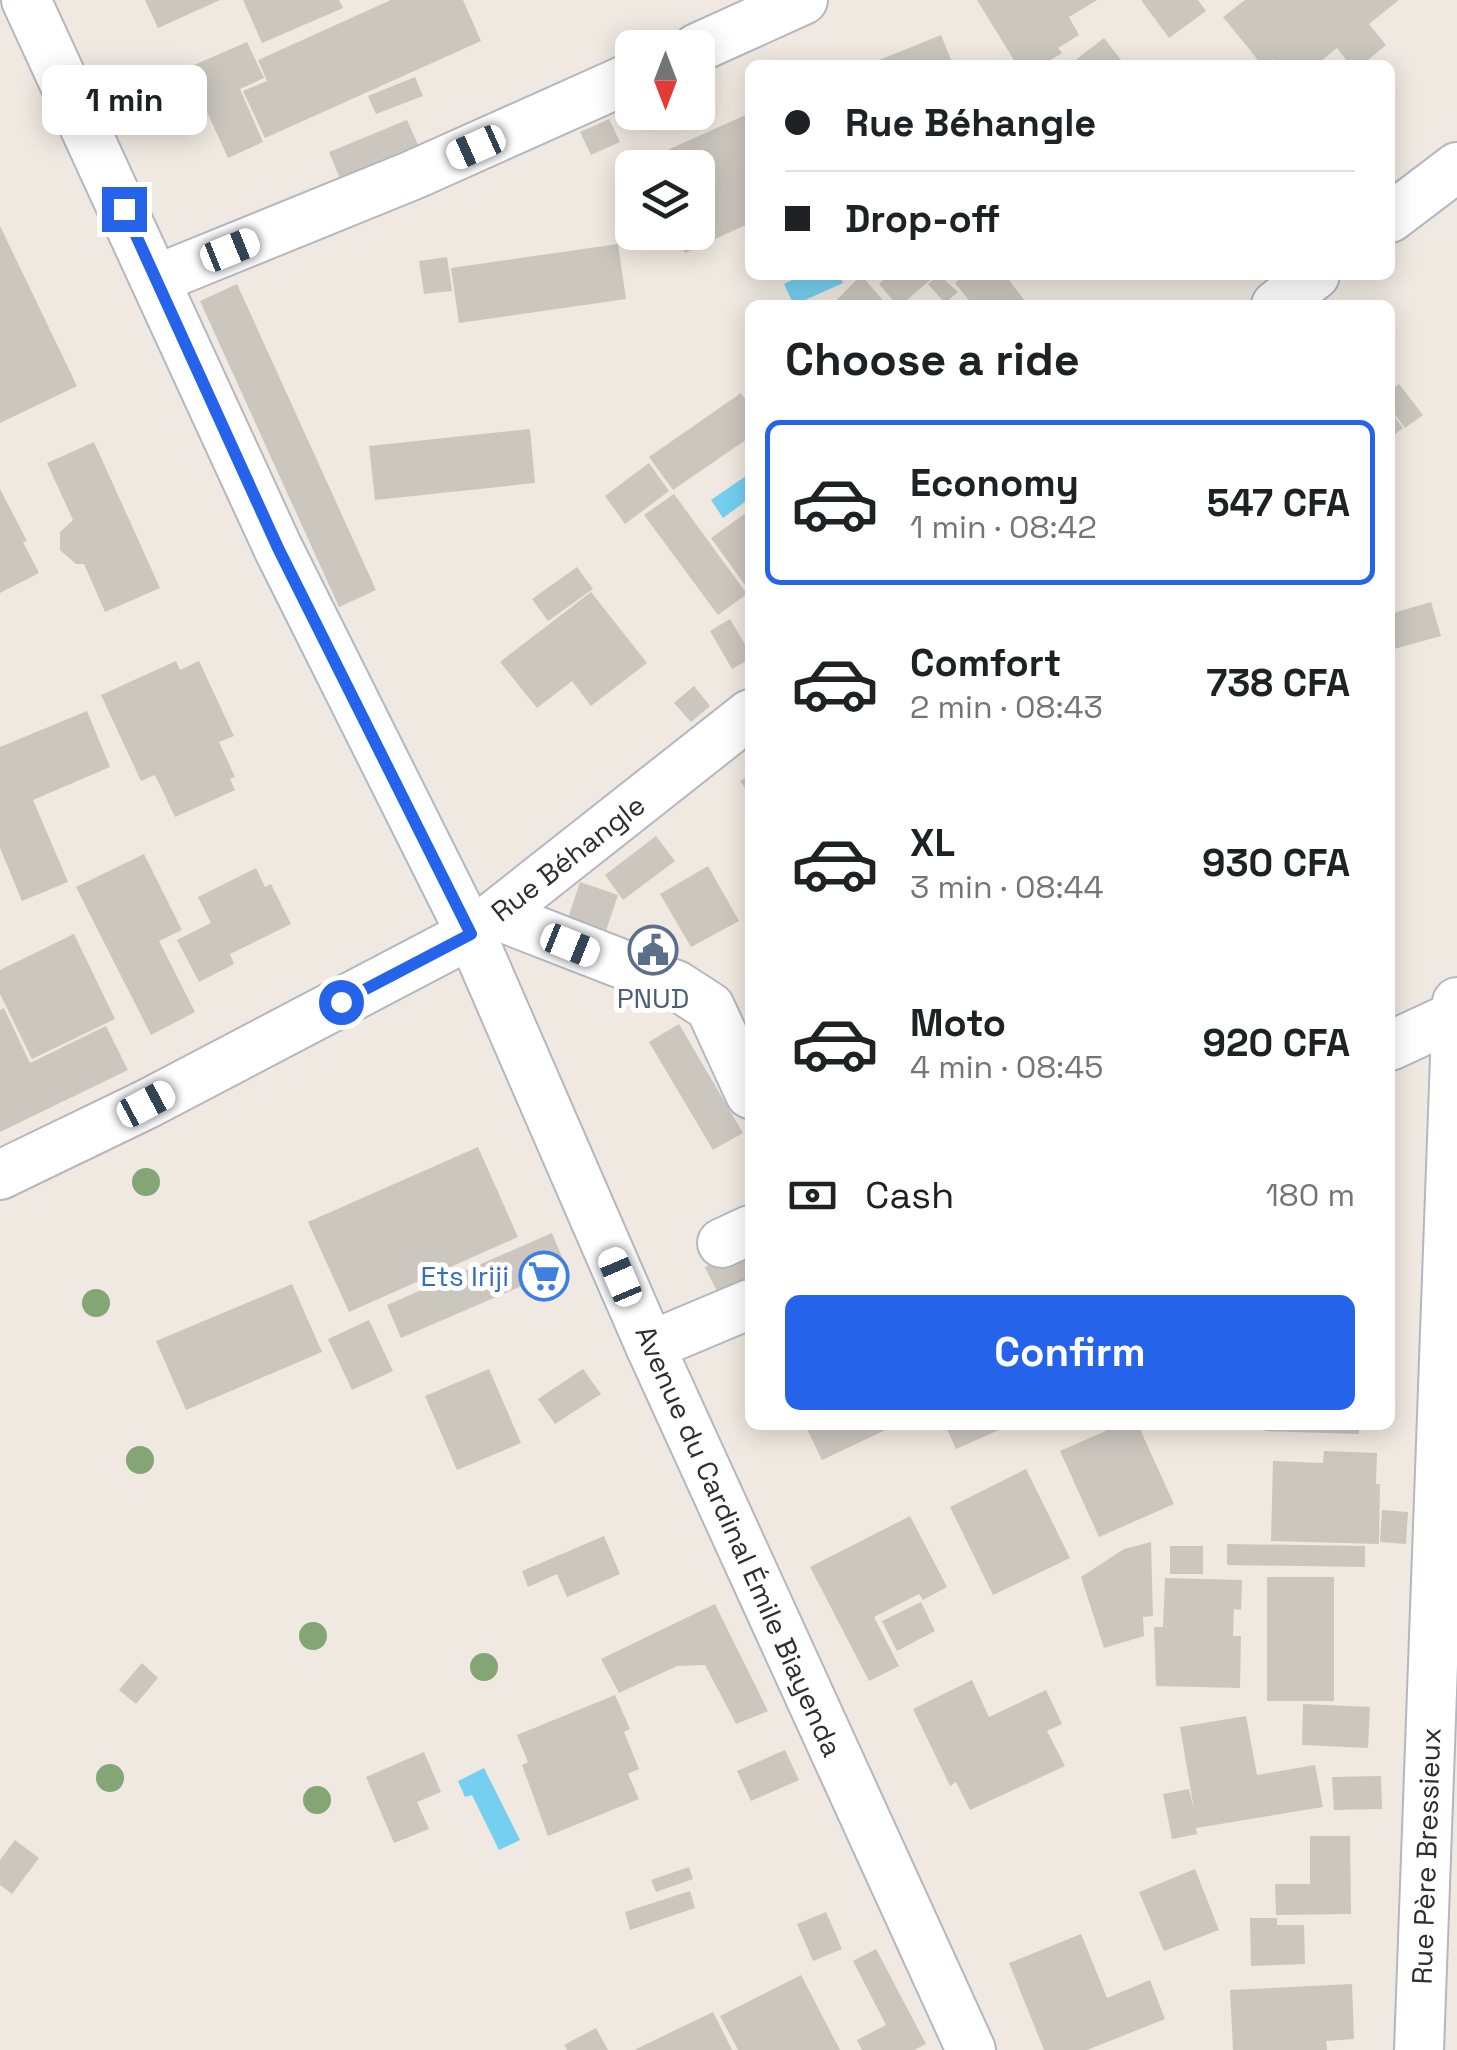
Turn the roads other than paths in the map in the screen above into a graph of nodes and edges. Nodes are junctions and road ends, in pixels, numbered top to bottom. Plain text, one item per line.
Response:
1 (26, 0) edge
2 (803, 0) edge
3 (715, 40) edge
4 (615, 84) edge
5 (1457, 167) edge
6 (1395, 214) edge
7 (157, 279) junction
8 (1309, 280) edge
9 (1283, 300) edge
10 (745, 718) edge
11 (484, 924) junction
12 (1457, 1002) edge
13 (1457, 1015) edge
14 (1395, 1044) edge
15 (745, 1083) edge
16 (0, 1175) edge
17 (745, 1306) edge
18 (650, 1346) junction
19 (970, 2050) edge
20 (1419, 2050) edge

1 - 7 street, Avenue du Cardinal Émile Biayenda
2 - 3 street
4 - 7 street
5 - 6 street
7 - 11 street, Avenue du Cardinal Émile Biayenda
8 - 9 street
10 - 11 street, Rue Béhangle
11 - 15 street
11 - 16 street, Rue Béhangle
11 - 18 street, Avenue du Cardinal Émile Biayenda
12 - 13 street, Rue Père Bressieux
13 - 14 street
13 - 20 street, Rue Père Bressieux
17 - 18 street
18 - 19 street, Avenue du Cardinal Émile Biayenda

